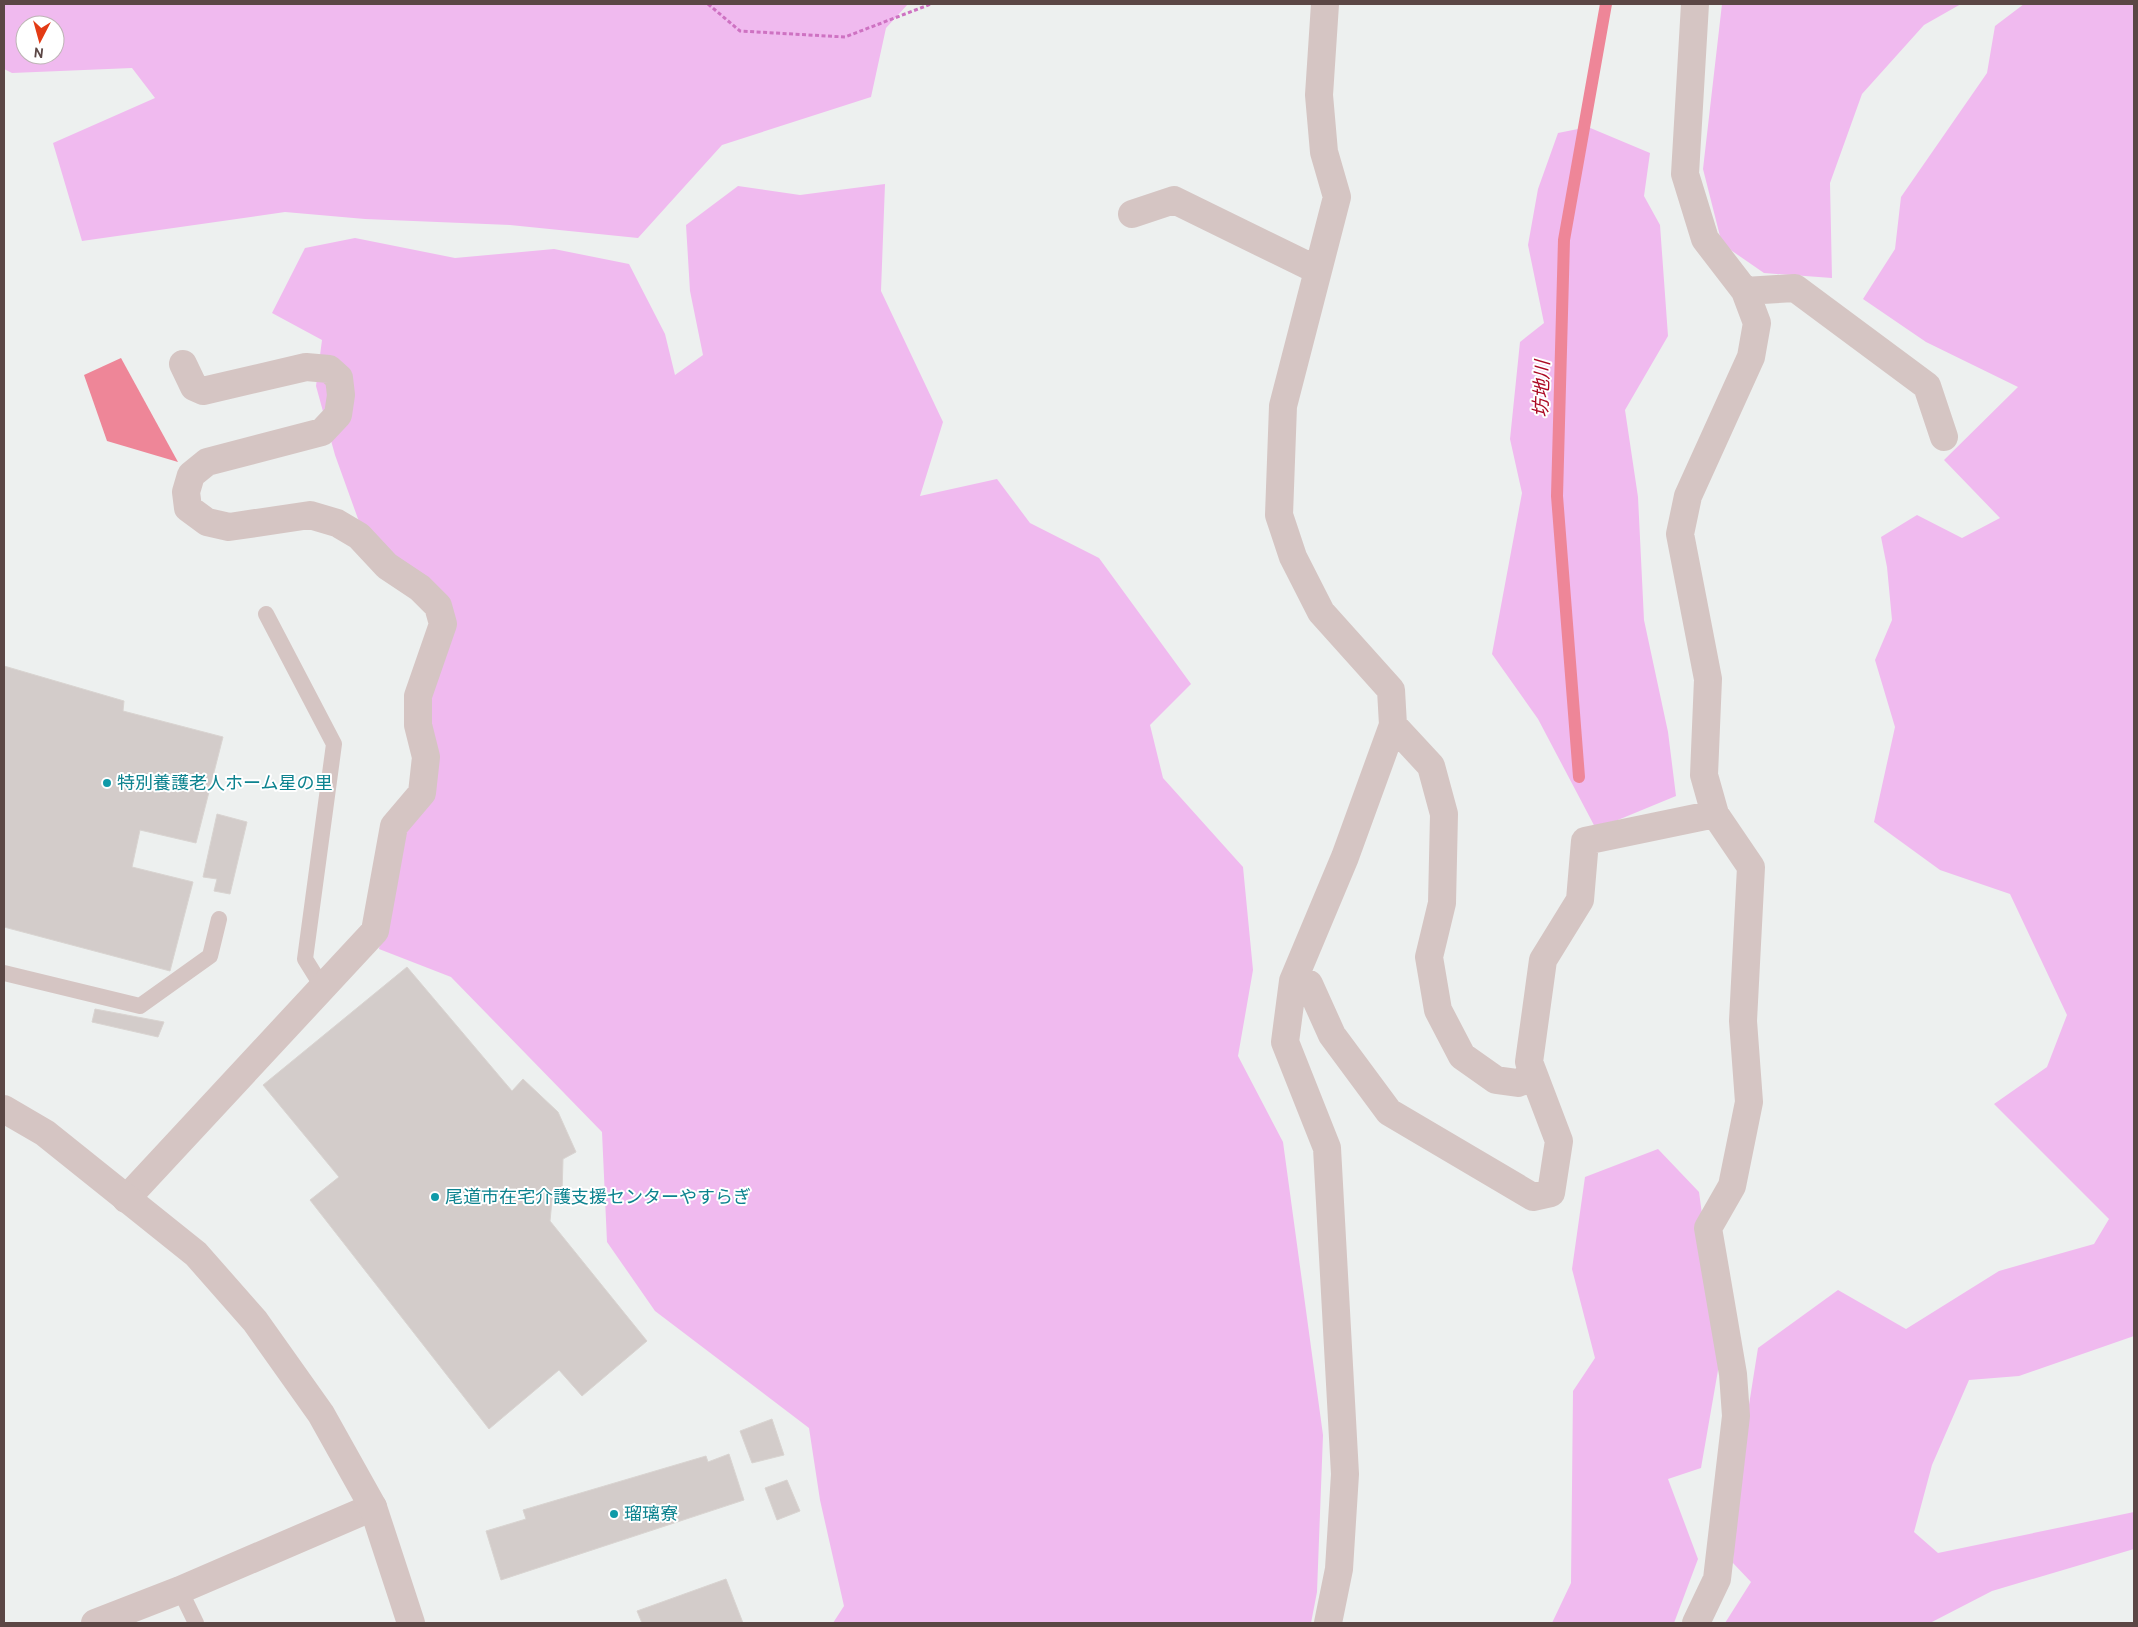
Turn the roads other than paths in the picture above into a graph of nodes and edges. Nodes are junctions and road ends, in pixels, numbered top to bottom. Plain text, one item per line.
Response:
1 (1325, 4) edge
2 (1695, 4) edge
3 (1132, 214) dead end
4 (1317, 270) junction
5 (1745, 291) junction
6 (183, 364) dead end
7 (1944, 436) dead end
8 (266, 614) dead end
9 (1393, 725) junction
10 (1715, 814) junction
11 (219, 919) dead end
12 (4, 973) edge
13 (1293, 981) junction
14 (323, 988) junction
15 (1534, 1076) junction
16 (4, 1109) edge
17 (126, 1200) junction
18 (373, 1507) junction
19 (180, 1590) junction
20 (95, 1623) edge
21 (196, 1623) edge
22 (411, 1623) edge
23 (1328, 1623) edge
24 (1696, 1623) edge

1 - 4 street
2 - 5 street
3 - 4 street
4 - 9 street
5 - 7 street
5 - 10 street
6 - 14 street
8 - 14 lane
9 - 13 street
9 - 15 street
10 - 15 street
10 - 24 street
11 - 12 lane
13 - 15 street
13 - 23 street
14 - 17 street
16 - 17 street
17 - 18 street
18 - 19 street
18 - 22 street
19 - 20 street
19 - 21 lane

